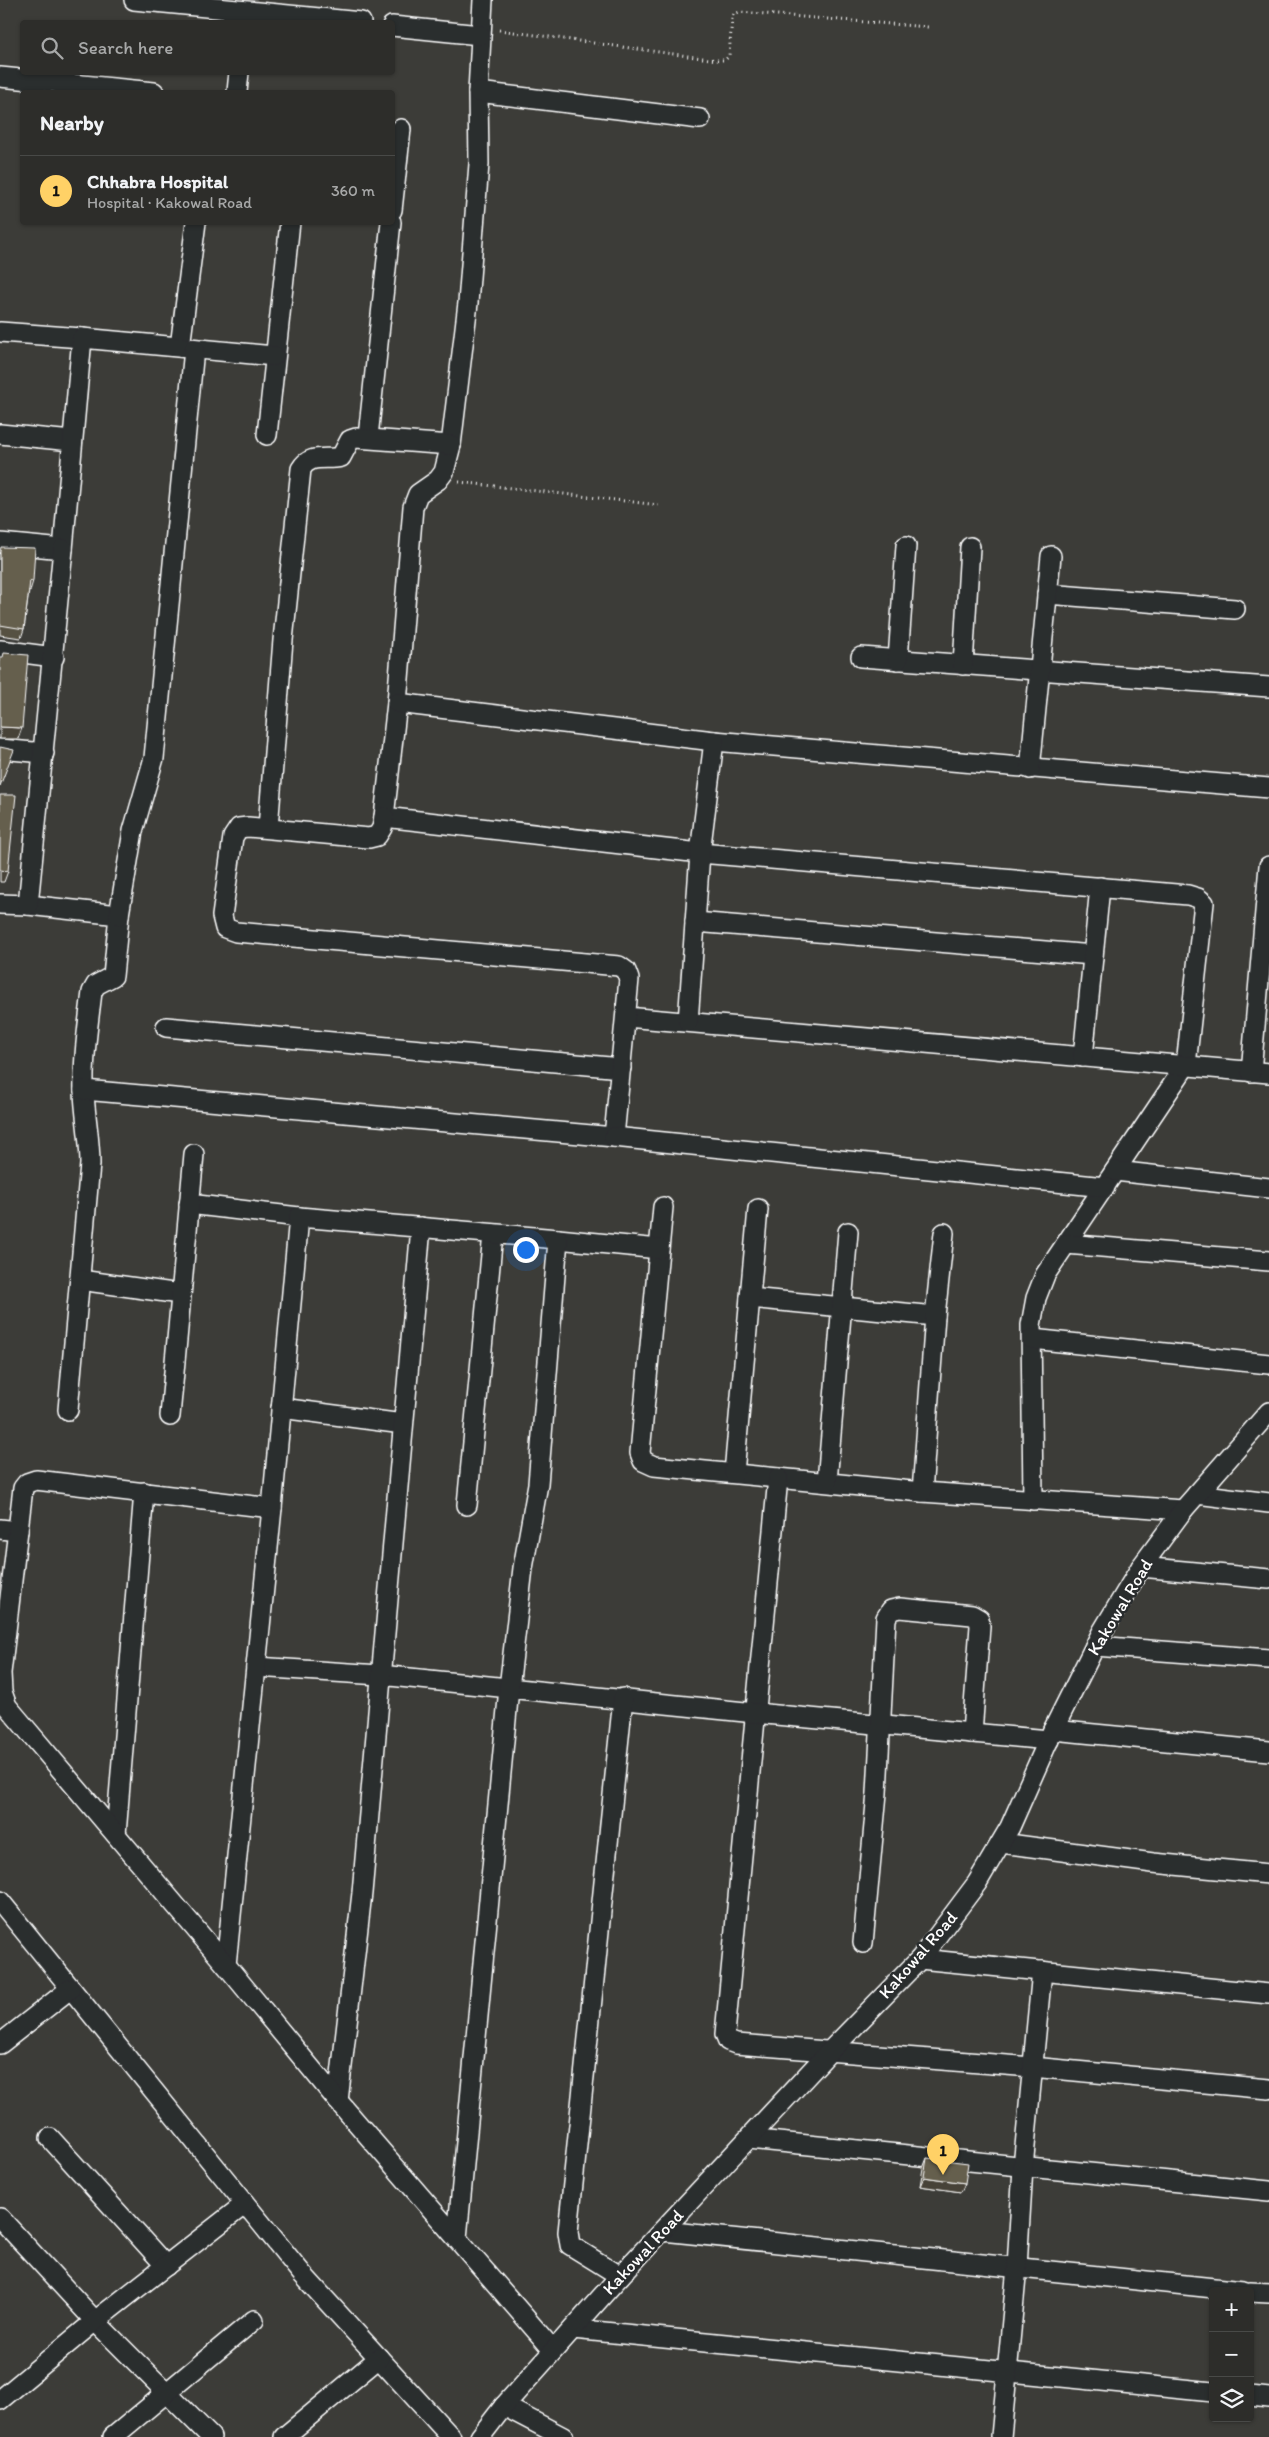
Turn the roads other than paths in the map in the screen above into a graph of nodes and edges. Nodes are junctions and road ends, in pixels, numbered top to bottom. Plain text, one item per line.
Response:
1 (134, 0) edge
2 (483, 0) edge
3 (245, 11) edge
4 (340, 20) edge
5 (395, 26) edge
6 (481, 32) junction
7 (239, 75) edge
8 (0, 77) edge
9 (133, 90) edge
10 (237, 90) edge
11 (478, 92) junction
12 (700, 118) dead end
13 (401, 129) dead end
14 (395, 183) edge
15 (196, 225) edge
16 (290, 225) edge
17 (391, 225) edge
18 (0, 332) edge
19 (82, 338) junction
20 (187, 348) junction
21 (274, 356) junction
22 (0, 434) edge
23 (267, 436) dead end
24 (368, 438) junction
25 (72, 442) junction
26 (451, 445) junction
27 (0, 542) edge
28 (906, 546) dead end
29 (970, 547) dead end
30 (63, 549) junction
31 (1051, 556) dead end
32 (1047, 594) junction
33 (1235, 609) dead end
34 (0, 650) edge
35 (54, 657) junction
36 (861, 657) dead end
37 (898, 660) junction
38 (962, 665) junction
39 (1038, 670) junction
40 (1269, 688) edge
41 (397, 703) junction
42 (714, 741) junction
43 (0, 749) edge
44 (44, 753) junction
45 (1030, 769) junction
46 (1269, 788) edge
47 (384, 817) junction
48 (268, 828) junction
49 (700, 853) junction
50 (1269, 866) edge
51 (1100, 887) junction
52 (0, 904) edge
53 (28, 905) junction
54 (119, 915) junction
55 (695, 922) junction
56 (1093, 956) junction
57 (626, 1017) junction
58 (688, 1022) junction
59 (166, 1027) dead end
60 (1083, 1057) junction
61 (1186, 1065) junction
62 (622, 1068) junction
63 (1260, 1073) edge
64 (84, 1090) junction
65 (614, 1137) junction
66 (194, 1154) dead end
67 (1110, 1179) junction
68 (1269, 1188) edge
69 (189, 1204) junction
70 (663, 1207) dead end
71 (758, 1209) dead end
72 (299, 1217) junction
73 (421, 1227) junction
74 (848, 1232) dead end
75 (944, 1233) dead end
76 (494, 1234) junction
77 (558, 1239) junction
78 (1066, 1244) junction
79 (659, 1249) junction
80 (1269, 1261) edge
81 (80, 1280) junction
82 (180, 1294) junction
83 (750, 1298) junction
84 (843, 1306) junction
85 (935, 1316) junction
86 (1032, 1339) junction
87 (1269, 1364) edge
88 (281, 1408) junction
89 (68, 1410) dead end
90 (1269, 1412) edge
91 (170, 1416) dead end
92 (403, 1424) junction
93 (734, 1473) junction
94 (778, 1478) junction
95 (827, 1482) junction
96 (144, 1492) junction
97 (922, 1492) junction
98 (1197, 1494) junction
99 (1032, 1500) junction
100 (1269, 1503) edge
101 (467, 1505) dead end
102 (272, 1508) junction
103 (1183, 1510) junction
104 (9, 1530) edge
105 (1141, 1568) junction
106 (1269, 1579) edge
107 (1094, 1646) junction
108 (1269, 1659) edge
109 (256, 1667) junction
110 (380, 1675) junction
111 (509, 1688) junction
112 (623, 1698) junction
113 (755, 1713) junction
114 (880, 1724) junction
115 (972, 1733) junction
116 (1051, 1735) junction
117 (1269, 1750) edge
118 (116, 1834) junction
119 (1001, 1843) junction
120 (1269, 1874) edge
121 (0, 1901) edge
122 (863, 1943) dead end
123 (920, 1959) junction
124 (226, 1965) junction
125 (1042, 1971) junction
126 (70, 1989) junction
127 (1269, 1994) edge
128 (0, 2044) edge
129 (829, 2052) junction
130 (1032, 2068) junction
131 (1269, 2089) edge
132 (338, 2101) junction
133 (50, 2138) dead end
134 (749, 2139) junction
135 (1023, 2167) junction
136 (1269, 2191) edge
137 (245, 2204) junction
138 (0, 2218) edge
139 (663, 2231) junction
140 (457, 2238) junction
141 (166, 2266) junction
142 (1016, 2267) junction
143 (620, 2276) junction
144 (1209, 2287) edge
145 (1254, 2292) edge
146 (1269, 2294) edge
147 (254, 2320) dead end
148 (95, 2321) junction
149 (573, 2329) junction
150 (553, 2350) junction
151 (379, 2358) junction
152 (1006, 2372) junction
153 (1209, 2392) edge
154 (167, 2393) junction
155 (1254, 2396) edge
156 (1269, 2398) edge
157 (0, 2400) edge
158 (504, 2406) junction
159 (113, 2437) edge
160 (211, 2437) edge
161 (284, 2437) edge
162 (451, 2437) edge
163 (480, 2437) edge
164 (563, 2437) edge
165 (1001, 2437) edge

1 - 3 street
2 - 6 street
3 - 4 street
5 - 6 street
6 - 11 street
7 - 10 street
8 - 9 street
11 - 12 street
11 - 26 street
13 - 14 street
15 - 20 street
16 - 21 street
17 - 24 street
18 - 19 street
19 - 20 street
19 - 25 street
20 - 21 street
20 - 54 street
21 - 23 street
22 - 25 street
24 - 26 street
24 - 48 street
25 - 30 street
26 - 41 street
27 - 30 street
28 - 37 street
29 - 38 street
30 - 35 street
31 - 32 street
32 - 33 street
32 - 39 street
34 - 35 street
35 - 44 street
36 - 37 street
37 - 38 street
38 - 39 street
39 - 40 street
39 - 45 street
41 - 42 street
41 - 47 street
42 - 45 street
42 - 49 street
43 - 44 street
44 - 53 street
45 - 46 street
47 - 48 street
47 - 49 street
48 - 57 street
49 - 51 street
49 - 55 street
50 - 63 street
51 - 56 street
51 - 61 street
52 - 53 street
53 - 54 street
54 - 64 street
55 - 56 street
55 - 58 street
56 - 60 street
57 - 58 street
57 - 62 street
58 - 60 street
59 - 62 street
60 - 61 street
61 - 63 street
61 - 67 street
62 - 65 street
64 - 65 street
64 - 81 street
65 - 67 street
66 - 69 street
67 - 68 street
67 - 78 street
69 - 72 street
69 - 82 street
70 - 79 street
71 - 83 street
72 - 73 street
72 - 88 street
73 - 76 street
73 - 92 street
74 - 84 street
75 - 85 street
76 - 77 street
76 - 101 street
77 - 79 street
77 - 111 street
78 - 80 street
78 - 86 street
79 - 93 street
81 - 82 street
81 - 89 street
82 - 91 street
83 - 84 street
83 - 93 street
84 - 85 street
84 - 95 street
85 - 97 street
86 - 87 street
86 - 99 street
88 - 92 street
88 - 102 street
90 - 98 street, Kakowal Road
92 - 110 street
93 - 94 street
94 - 95 street
94 - 113 street
95 - 97 street
96 - 102 street
96 - 104 street
96 - 118 street
97 - 99 street
98 - 100 street
98 - 103 street, Kakowal Road
99 - 103 street
102 - 109 street
103 - 105 street, Kakowal Road
104 - 118 street
105 - 106 street
105 - 107 street, Kakowal Road
107 - 108 street
107 - 116 street, Kakowal Road
109 - 110 street
109 - 124 street
110 - 111 street
110 - 132 street
111 - 112 street
111 - 140 street
112 - 113 street
112 - 143 street
113 - 114 street
113 - 129 street
114 - 115 street
114 - 115 street
114 - 122 street
115 - 116 street
116 - 117 street
116 - 119 street, Kakowal Road
118 - 124 street
119 - 120 street
119 - 123 street, Kakowal Road
121 - 126 street
123 - 125 street
123 - 129 street, Kakowal Road
124 - 132 street
125 - 127 street
125 - 130 street
126 - 128 street
126 - 137 street
129 - 130 street
129 - 134 street, Kakowal Road
130 - 131 street
130 - 135 street
132 - 140 street
133 - 141 street
134 - 135 street
134 - 139 street, Kakowal Road
135 - 136 street
135 - 142 street
137 - 141 street
137 - 151 street
138 - 148 street
139 - 142 street
139 - 143 street, Kakowal Road
140 - 150 street
141 - 148 street
142 - 144 street
142 - 152 street
143 - 149 street, Kakowal Road
145 - 146 street
147 - 154 street
148 - 154 street
148 - 157 street
149 - 150 street, Kakowal Road
149 - 152 street
150 - 158 street, Kakowal Road
151 - 161 street
151 - 162 street
152 - 153 street
152 - 165 street
154 - 159 street
154 - 160 street
155 - 156 street
158 - 163 street, Kakowal Road
158 - 164 street

